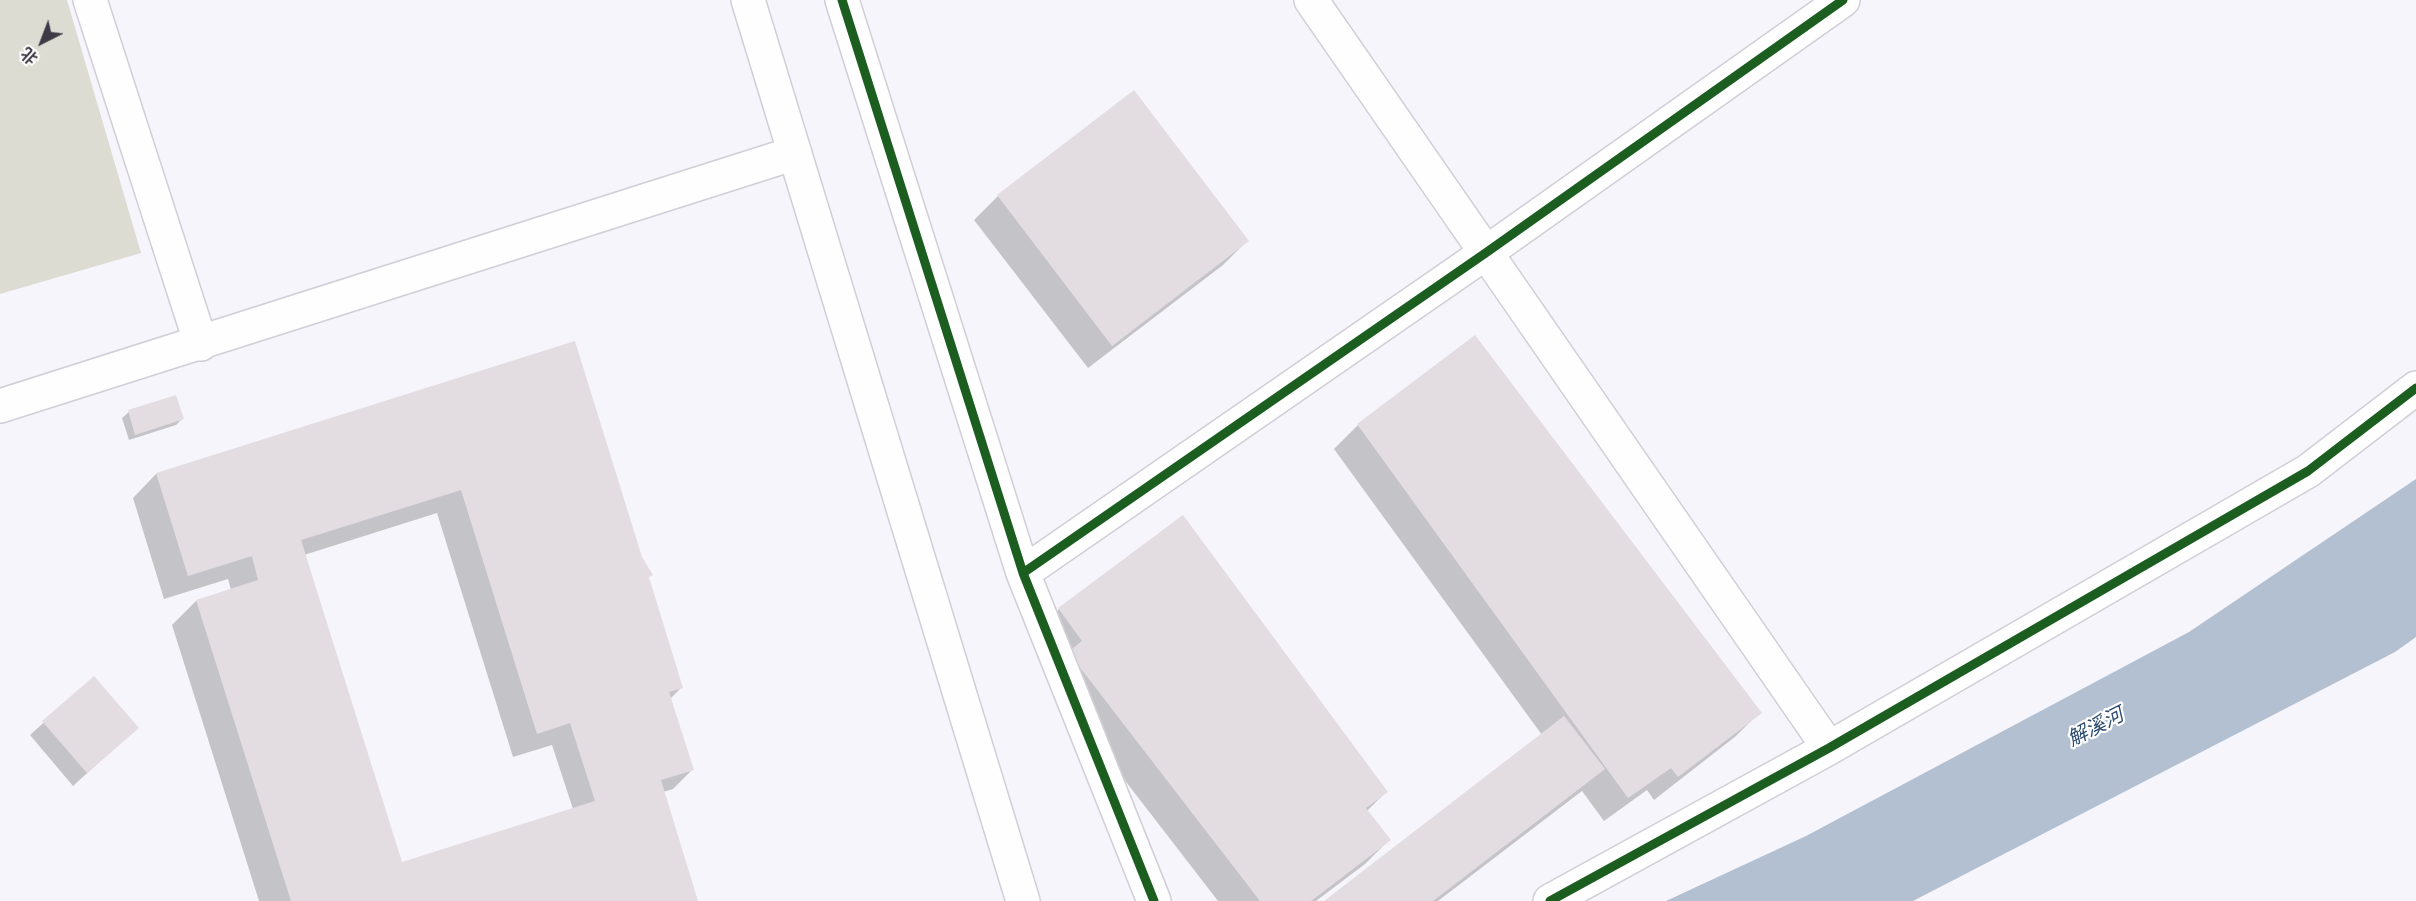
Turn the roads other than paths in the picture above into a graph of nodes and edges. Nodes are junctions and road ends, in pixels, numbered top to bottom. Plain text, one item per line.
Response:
1 (90, 0) edge
2 (748, 0) edge
3 (842, 0) edge
4 (1311, 0) edge
5 (1843, 0) edge
6 (795, 153) junction
7 (1487, 252) junction
8 (201, 344) junction
9 (2416, 387) edge
10 (0, 406) edge
11 (1023, 573) junction
12 (1829, 748) junction
13 (1023, 901) edge
14 (1154, 901) edge
15 (1550, 901) edge

1 - 8 street
2 - 6 street
3 - 11 street
4 - 7 street
5 - 7 street
6 - 8 street
6 - 13 street
7 - 11 street
7 - 12 street
8 - 10 street
9 - 12 street
11 - 14 street
12 - 15 street

